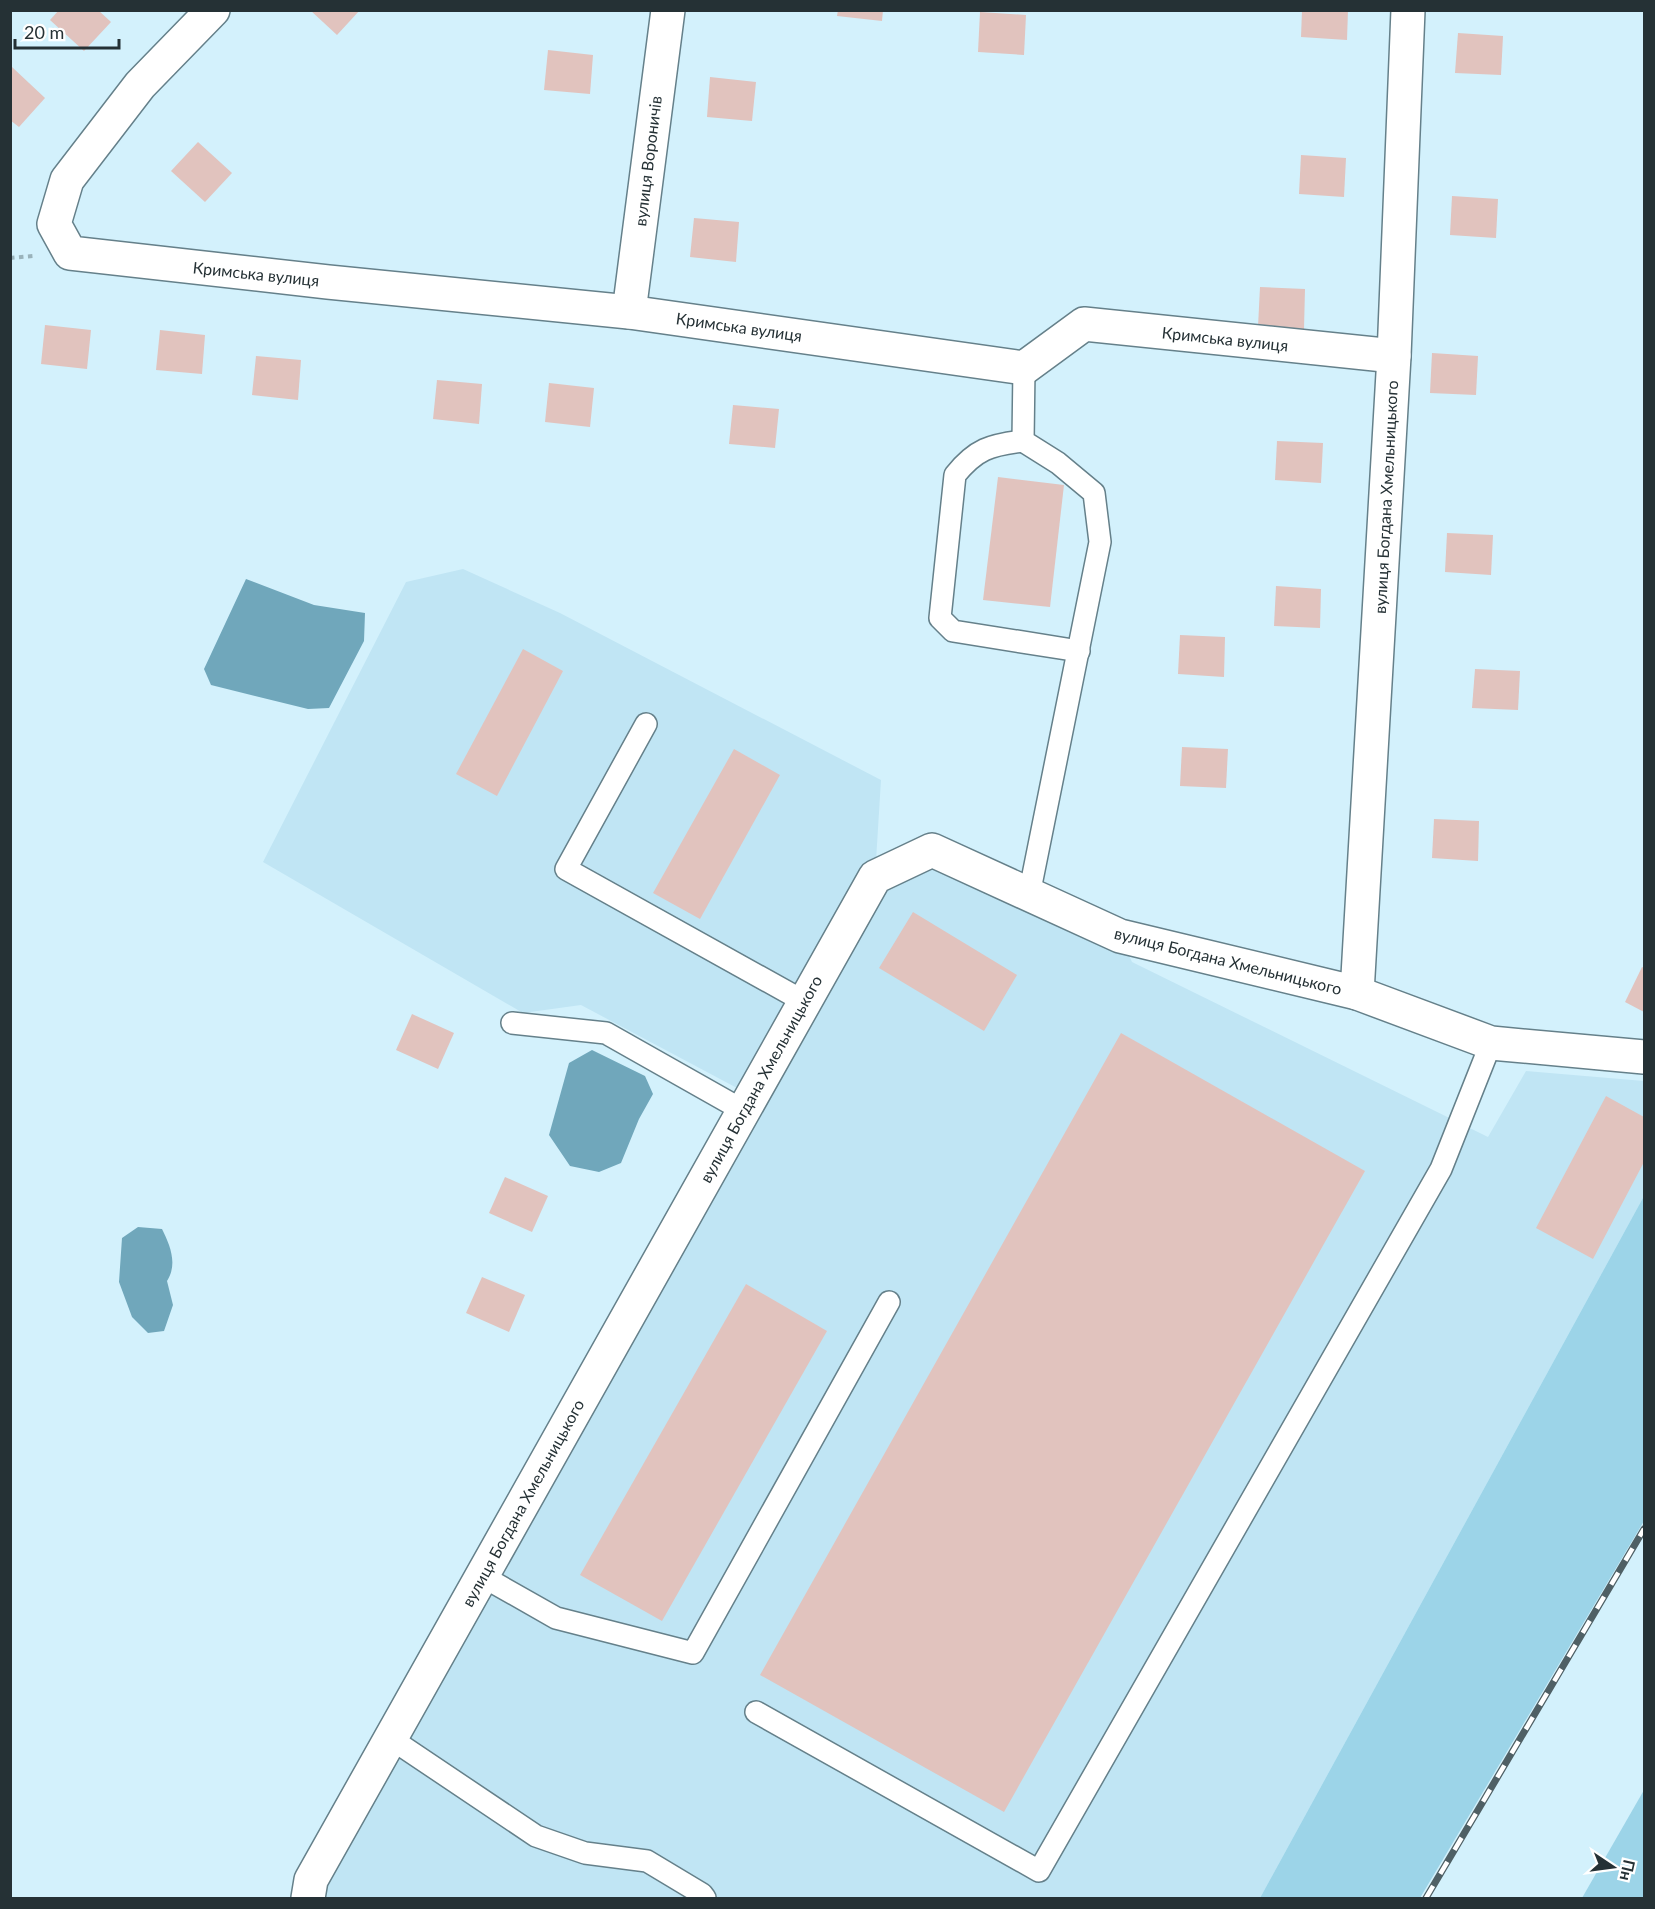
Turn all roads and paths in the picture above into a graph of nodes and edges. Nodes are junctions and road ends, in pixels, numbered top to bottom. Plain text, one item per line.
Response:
1 (213, 10) edge
2 (668, 10) edge
3 (1408, 10) edge
4 (629, 312) junction
5 (1394, 356) junction
6 (1024, 368) junction
7 (1023, 441) junction
8 (1079, 651) junction
9 (646, 724) dead end
10 (1029, 895) junction
11 (1357, 993) junction
12 (805, 1002) junction
13 (512, 1023) dead end
14 (1491, 1043) junction
15 (1644, 1057) edge
16 (744, 1111) junction
17 (889, 1302) dead end
18 (482, 1576) junction
19 (756, 1712) dead end
20 (390, 1738) junction
21 (308, 1899) edge
22 (705, 1899) edge

1 - 4 street, Кримська вулиця
2 - 4 street, вулиця Вороничів
3 - 5 street, вулиця Богдана Хмельницького
4 - 6 street, Кримська вулиця
5 - 6 street, Кримська вулиця
5 - 11 street, вулиця Богдана Хмельницького
6 - 7 lane
7 - 8 lane
7 - 8 lane
8 - 10 lane
9 - 12 lane
10 - 11 street, вулиця Богдана Хмельницького
10 - 12 street, вулиця Богдана Хмельницького
11 - 14 street
12 - 16 street, вулиця Богдана Хмельницького
13 - 16 lane
14 - 15 street
14 - 19 lane
16 - 18 street, вулиця Богдана Хмельницького
17 - 18 lane
18 - 20 street, вулиця Богдана Хмельницького
20 - 21 street, вулиця Богдана Хмельницького
20 - 22 lane

